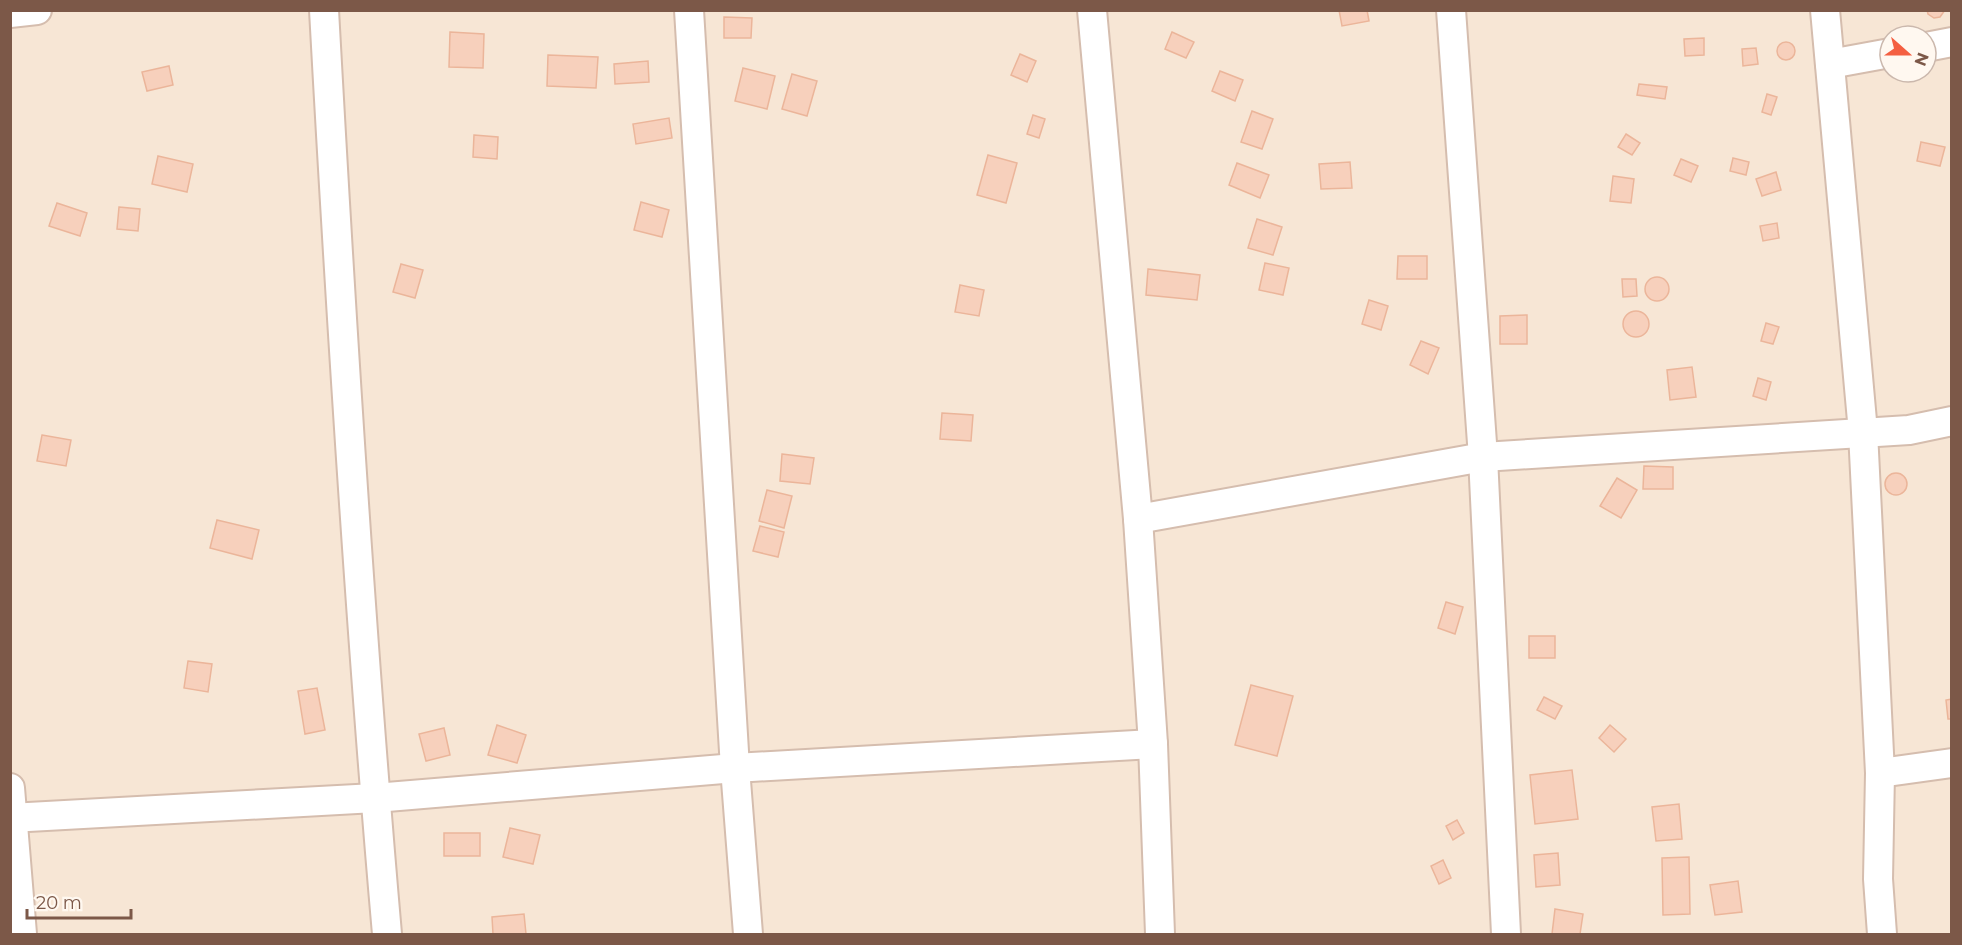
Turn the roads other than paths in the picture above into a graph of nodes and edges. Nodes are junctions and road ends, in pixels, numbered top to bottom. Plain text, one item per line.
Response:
1 (37, 10) edge
2 (324, 10) edge
3 (689, 10) edge
4 (1092, 10) edge
5 (1451, 10) edge
6 (1825, 10) edge
7 (10, 13) edge
8 (1878, 55) edge
9 (1830, 64) junction
10 (1952, 421) edge
11 (1863, 432) junction
12 (1484, 457) junction
13 (1138, 519) junction
14 (1153, 744) junction
15 (1952, 763) edge
16 (735, 768) junction
17 (1880, 773) junction
18 (10, 788) edge
19 (375, 798) junction
20 (12, 818) edge
21 (22, 934) edge
22 (387, 934) edge
23 (748, 934) edge
24 (1160, 934) edge
25 (1506, 934) edge
26 (1882, 934) edge

1 - 7 street
2 - 19 street
3 - 16 street
4 - 13 street
5 - 12 street
6 - 9 street
8 - 9 street
9 - 11 street
10 - 11 street
11 - 12 street
11 - 17 street
12 - 13 street
12 - 25 street
13 - 14 street
14 - 16 street
14 - 24 street
15 - 17 street
16 - 19 street
16 - 23 street
17 - 26 street
18 - 20 street
19 - 20 street
19 - 22 street
20 - 21 street

